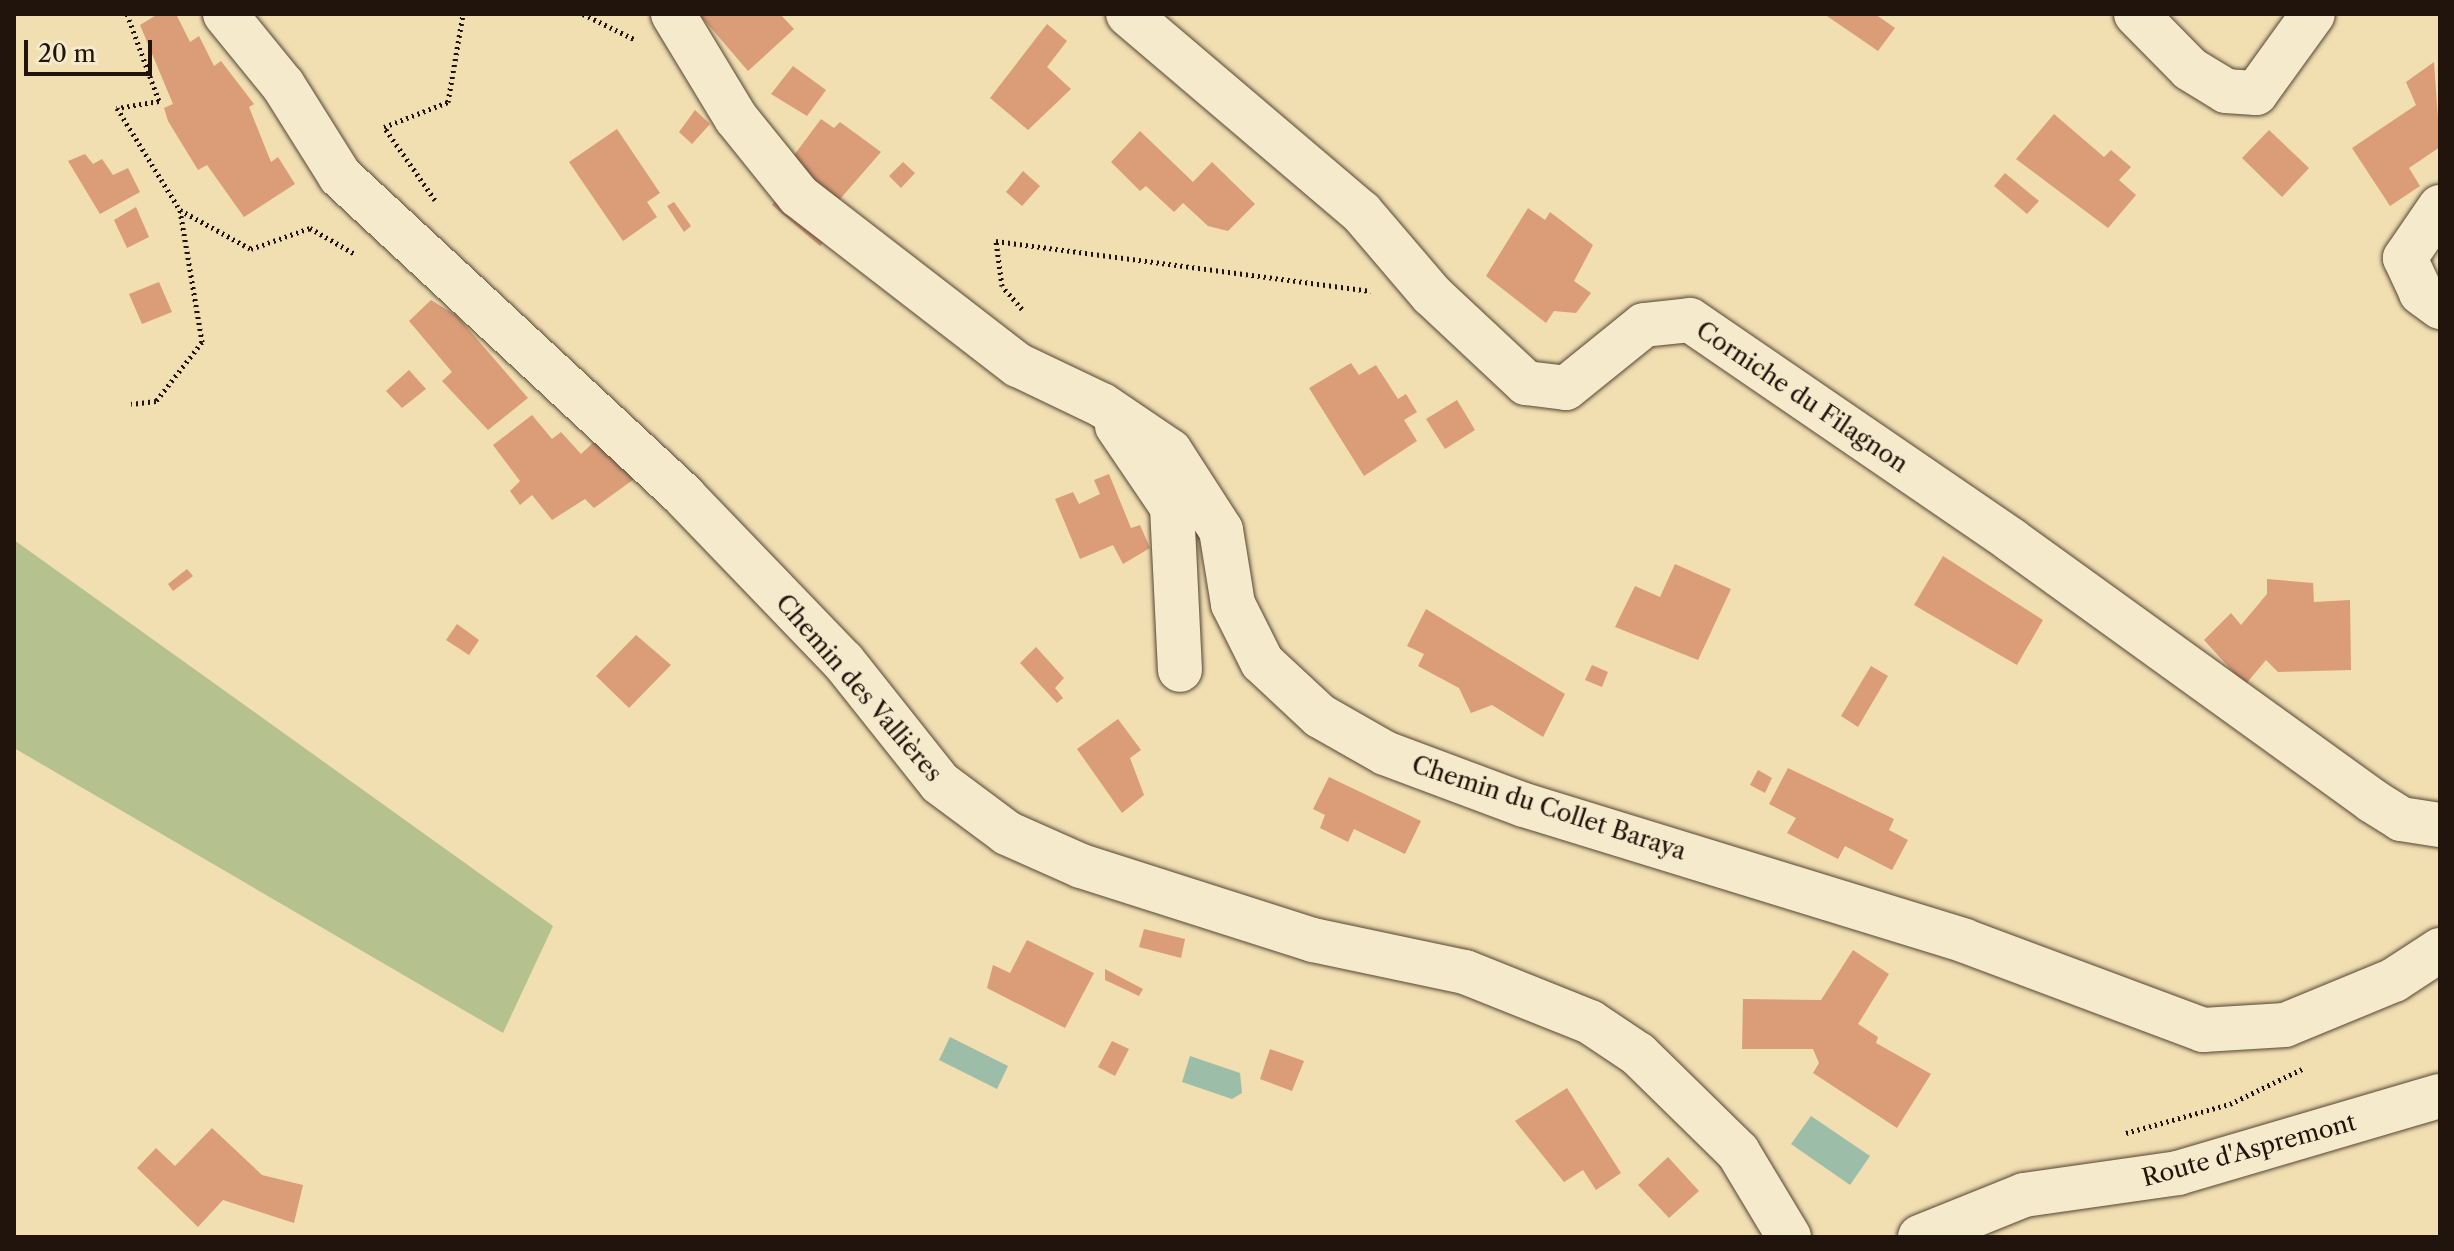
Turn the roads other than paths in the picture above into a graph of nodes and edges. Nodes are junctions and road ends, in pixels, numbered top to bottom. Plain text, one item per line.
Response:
1 (225, 14) edge
2 (673, 14) edge
3 (1128, 14) edge
4 (2136, 14) edge
5 (2313, 14) edge
6 (2440, 207) edge
7 (2440, 307) edge
8 (1102, 405) junction
9 (1180, 670) dead end
10 (2440, 825) edge
11 (2440, 950) edge
12 (2440, 1096) edge
13 (1789, 1237) edge
14 (1920, 1237) edge

1 - 13 street, Chemin des Vallières
2 - 8 street, Chemin du Collet Baraya
3 - 10 street, Corniche du Filagnon
4 - 5 street
6 - 7 street
8 - 9 street
8 - 11 street, Chemin du Collet Baraya
12 - 14 street, Route d'Aspremont

